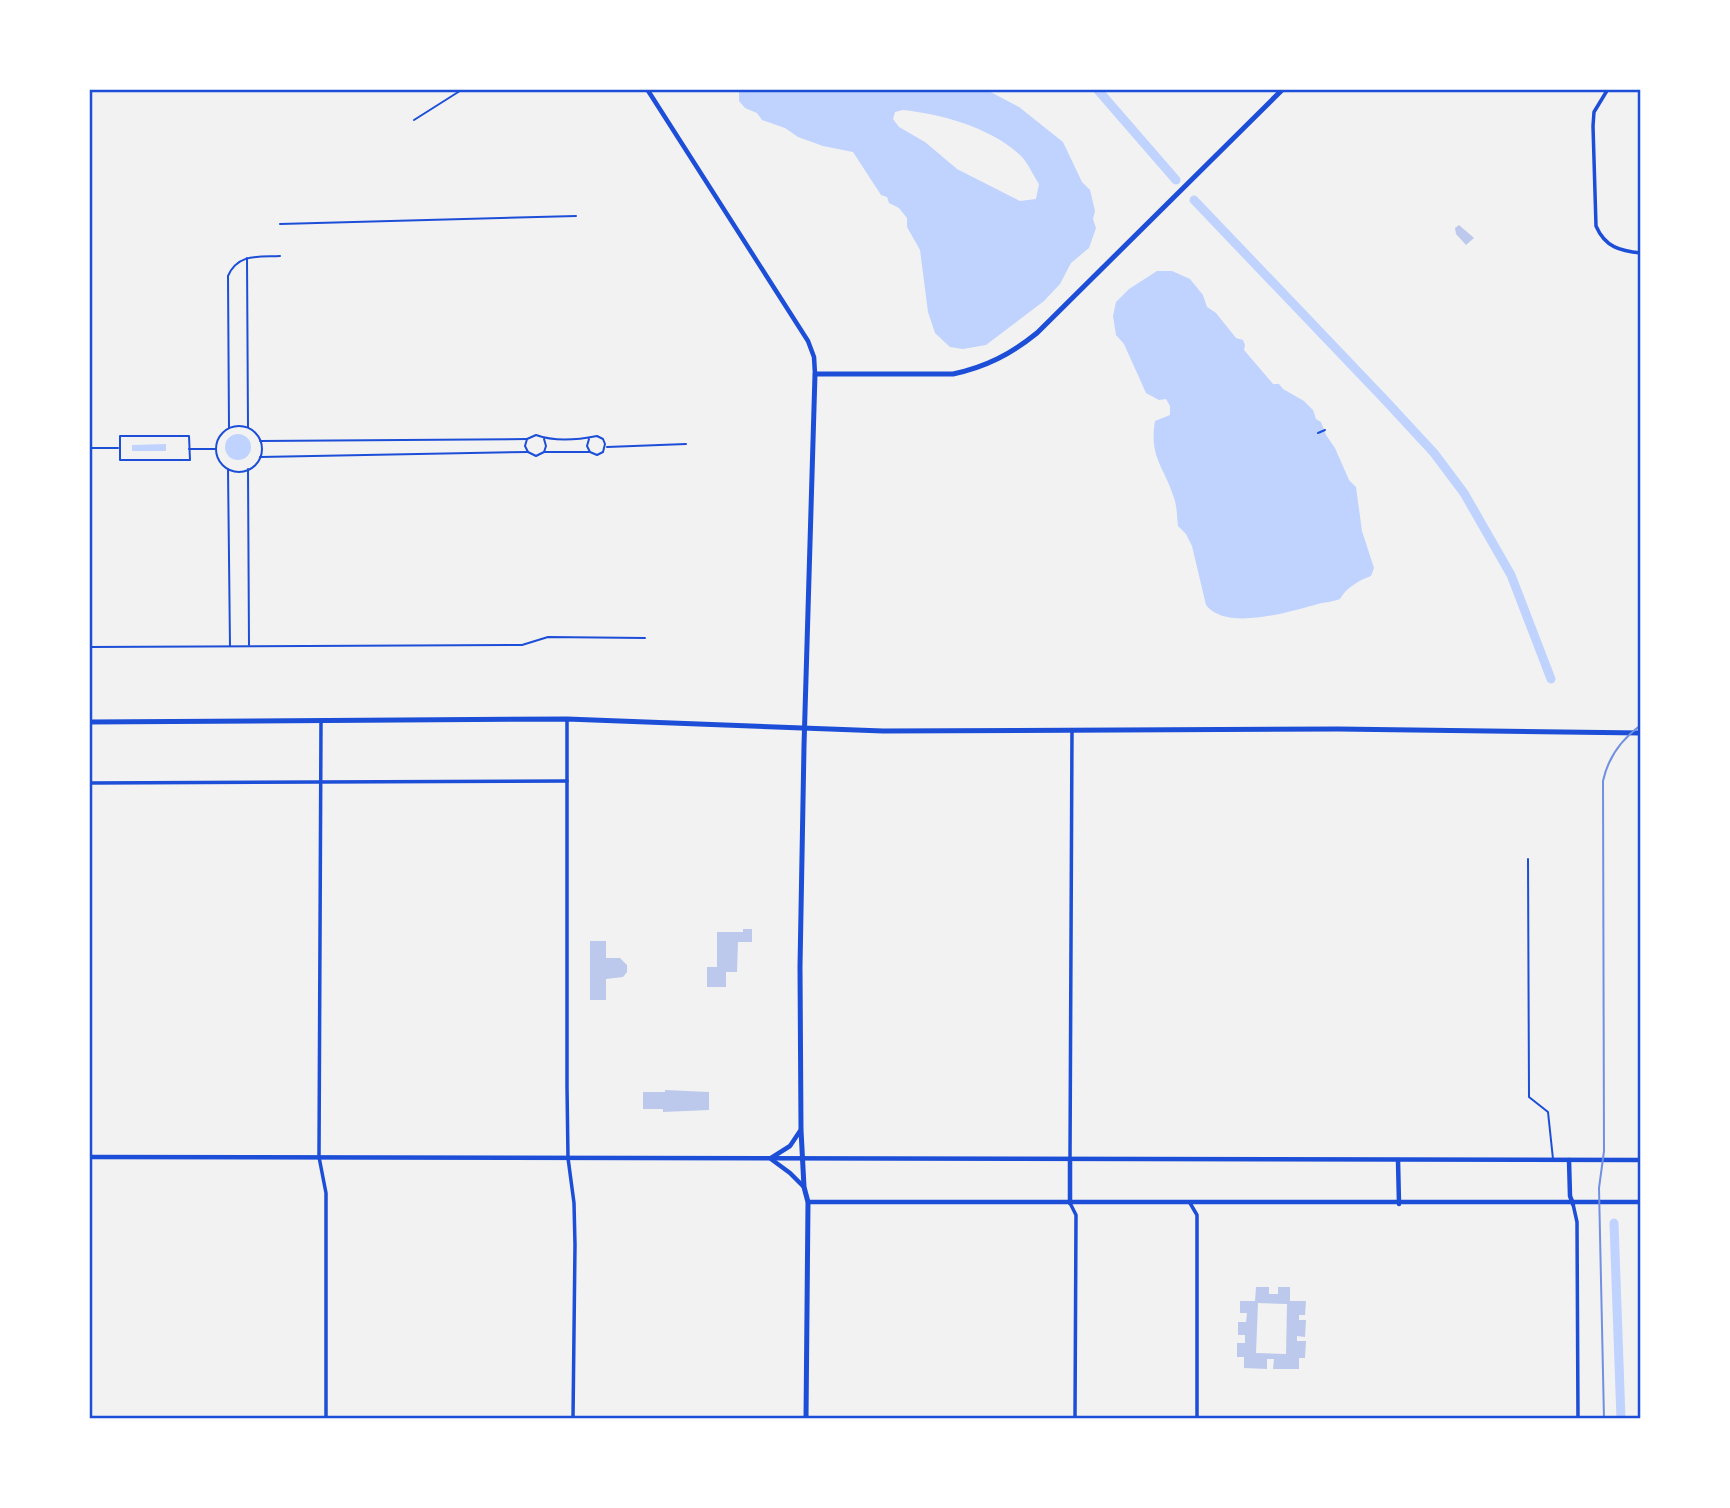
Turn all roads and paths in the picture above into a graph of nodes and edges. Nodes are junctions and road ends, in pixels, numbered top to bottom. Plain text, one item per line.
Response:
1 (463, 89) edge
2 (647, 89) edge
3 (1283, 89) edge
4 (1608, 89) edge
5 (414, 120) dead end
6 (576, 216) dead end
7 (281, 224) dead end
8 (1641, 253) edge
9 (280, 256) dead end
10 (247, 257) junction
11 (815, 374) junction
12 (229, 428) junction
13 (247, 428) junction
14 (1325, 430) dead end
15 (1318, 433) dead end
16 (527, 439) junction
17 (544, 439) junction
18 (589, 439) junction
19 (260, 441) junction
20 (686, 444) dead end
21 (605, 447) junction
22 (89, 448) edge
23 (120, 448) junction
24 (189, 449) junction
25 (216, 449) junction
26 (528, 452) junction
27 (544, 452) junction
28 (590, 452) junction
29 (260, 457) junction
30 (228, 469) junction
31 (248, 469) junction
32 (645, 638) dead end
33 (230, 646) junction
34 (249, 646) junction
35 (89, 648) edge
36 (568, 719) junction
37 (89, 722) edge
38 (321, 722) junction
39 (804, 729) junction
40 (1072, 730) junction
41 (1641, 733) edge
42 (320, 781) junction
43 (567, 781) junction
44 (89, 783) edge
45 (1528, 859) dead end
46 (801, 1130) junction
47 (89, 1157) edge
48 (319, 1157) junction
49 (568, 1158) junction
50 (770, 1158) junction
51 (802, 1159) junction
52 (1070, 1160) junction
53 (1398, 1160) junction
54 (1553, 1160) junction
55 (1569, 1160) junction
56 (1641, 1160) edge
57 (804, 1187) junction
58 (807, 1202) junction
59 (1641, 1202) edge
60 (1070, 1203) junction
61 (1190, 1203) junction
62 (1399, 1204) junction
63 (1573, 1204) junction
64 (326, 1419) edge
65 (573, 1419) edge
66 (806, 1419) edge
67 (1075, 1419) edge
68 (1197, 1419) edge
69 (1578, 1419) edge

1 - 5 path
2 - 11 street
3 - 11 main road
4 - 8 street
6 - 7 path
9 - 10 path
10 - 12 path
10 - 13 path
11 - 39 main road
12 - 13 path
12 - 25 path
13 - 19 path
14 - 15 path
16 - 17 path
16 - 19 path
16 - 26 path
17 - 18 path
17 - 27 path
18 - 21 path
18 - 28 path
19 - 29 path
20 - 21 path
21 - 28 path
22 - 23 path
23 - 24 path
23 - 24 path
24 - 25 path
25 - 30 path
26 - 27 path
26 - 29 path
27 - 28 path
29 - 31 path
30 - 31 path
30 - 33 path
31 - 34 path
32 - 34 path
33 - 34 path
33 - 35 path
36 - 38 main road
36 - 39 main road
36 - 43 street
37 - 38 main road
38 - 42 street
39 - 40 main road
39 - 46 main road
40 - 41 main road
40 - 52 street
42 - 43 street
42 - 44 street
42 - 48 street
43 - 49 street
45 - 54 lane
46 - 50 street
46 - 51 main road
47 - 48 street
48 - 49 street
48 - 64 street
49 - 50 street
49 - 65 street
50 - 51 street
50 - 57 street
51 - 52 street
51 - 57 main road
52 - 53 street
52 - 60 street
53 - 54 street
53 - 62 street
54 - 55 street
55 - 56 street
55 - 63 street
57 - 58 main road
58 - 60 street
58 - 66 main road
59 - 63 street
60 - 61 street
60 - 67 street
61 - 62 street
61 - 68 street
62 - 63 street
63 - 69 street

